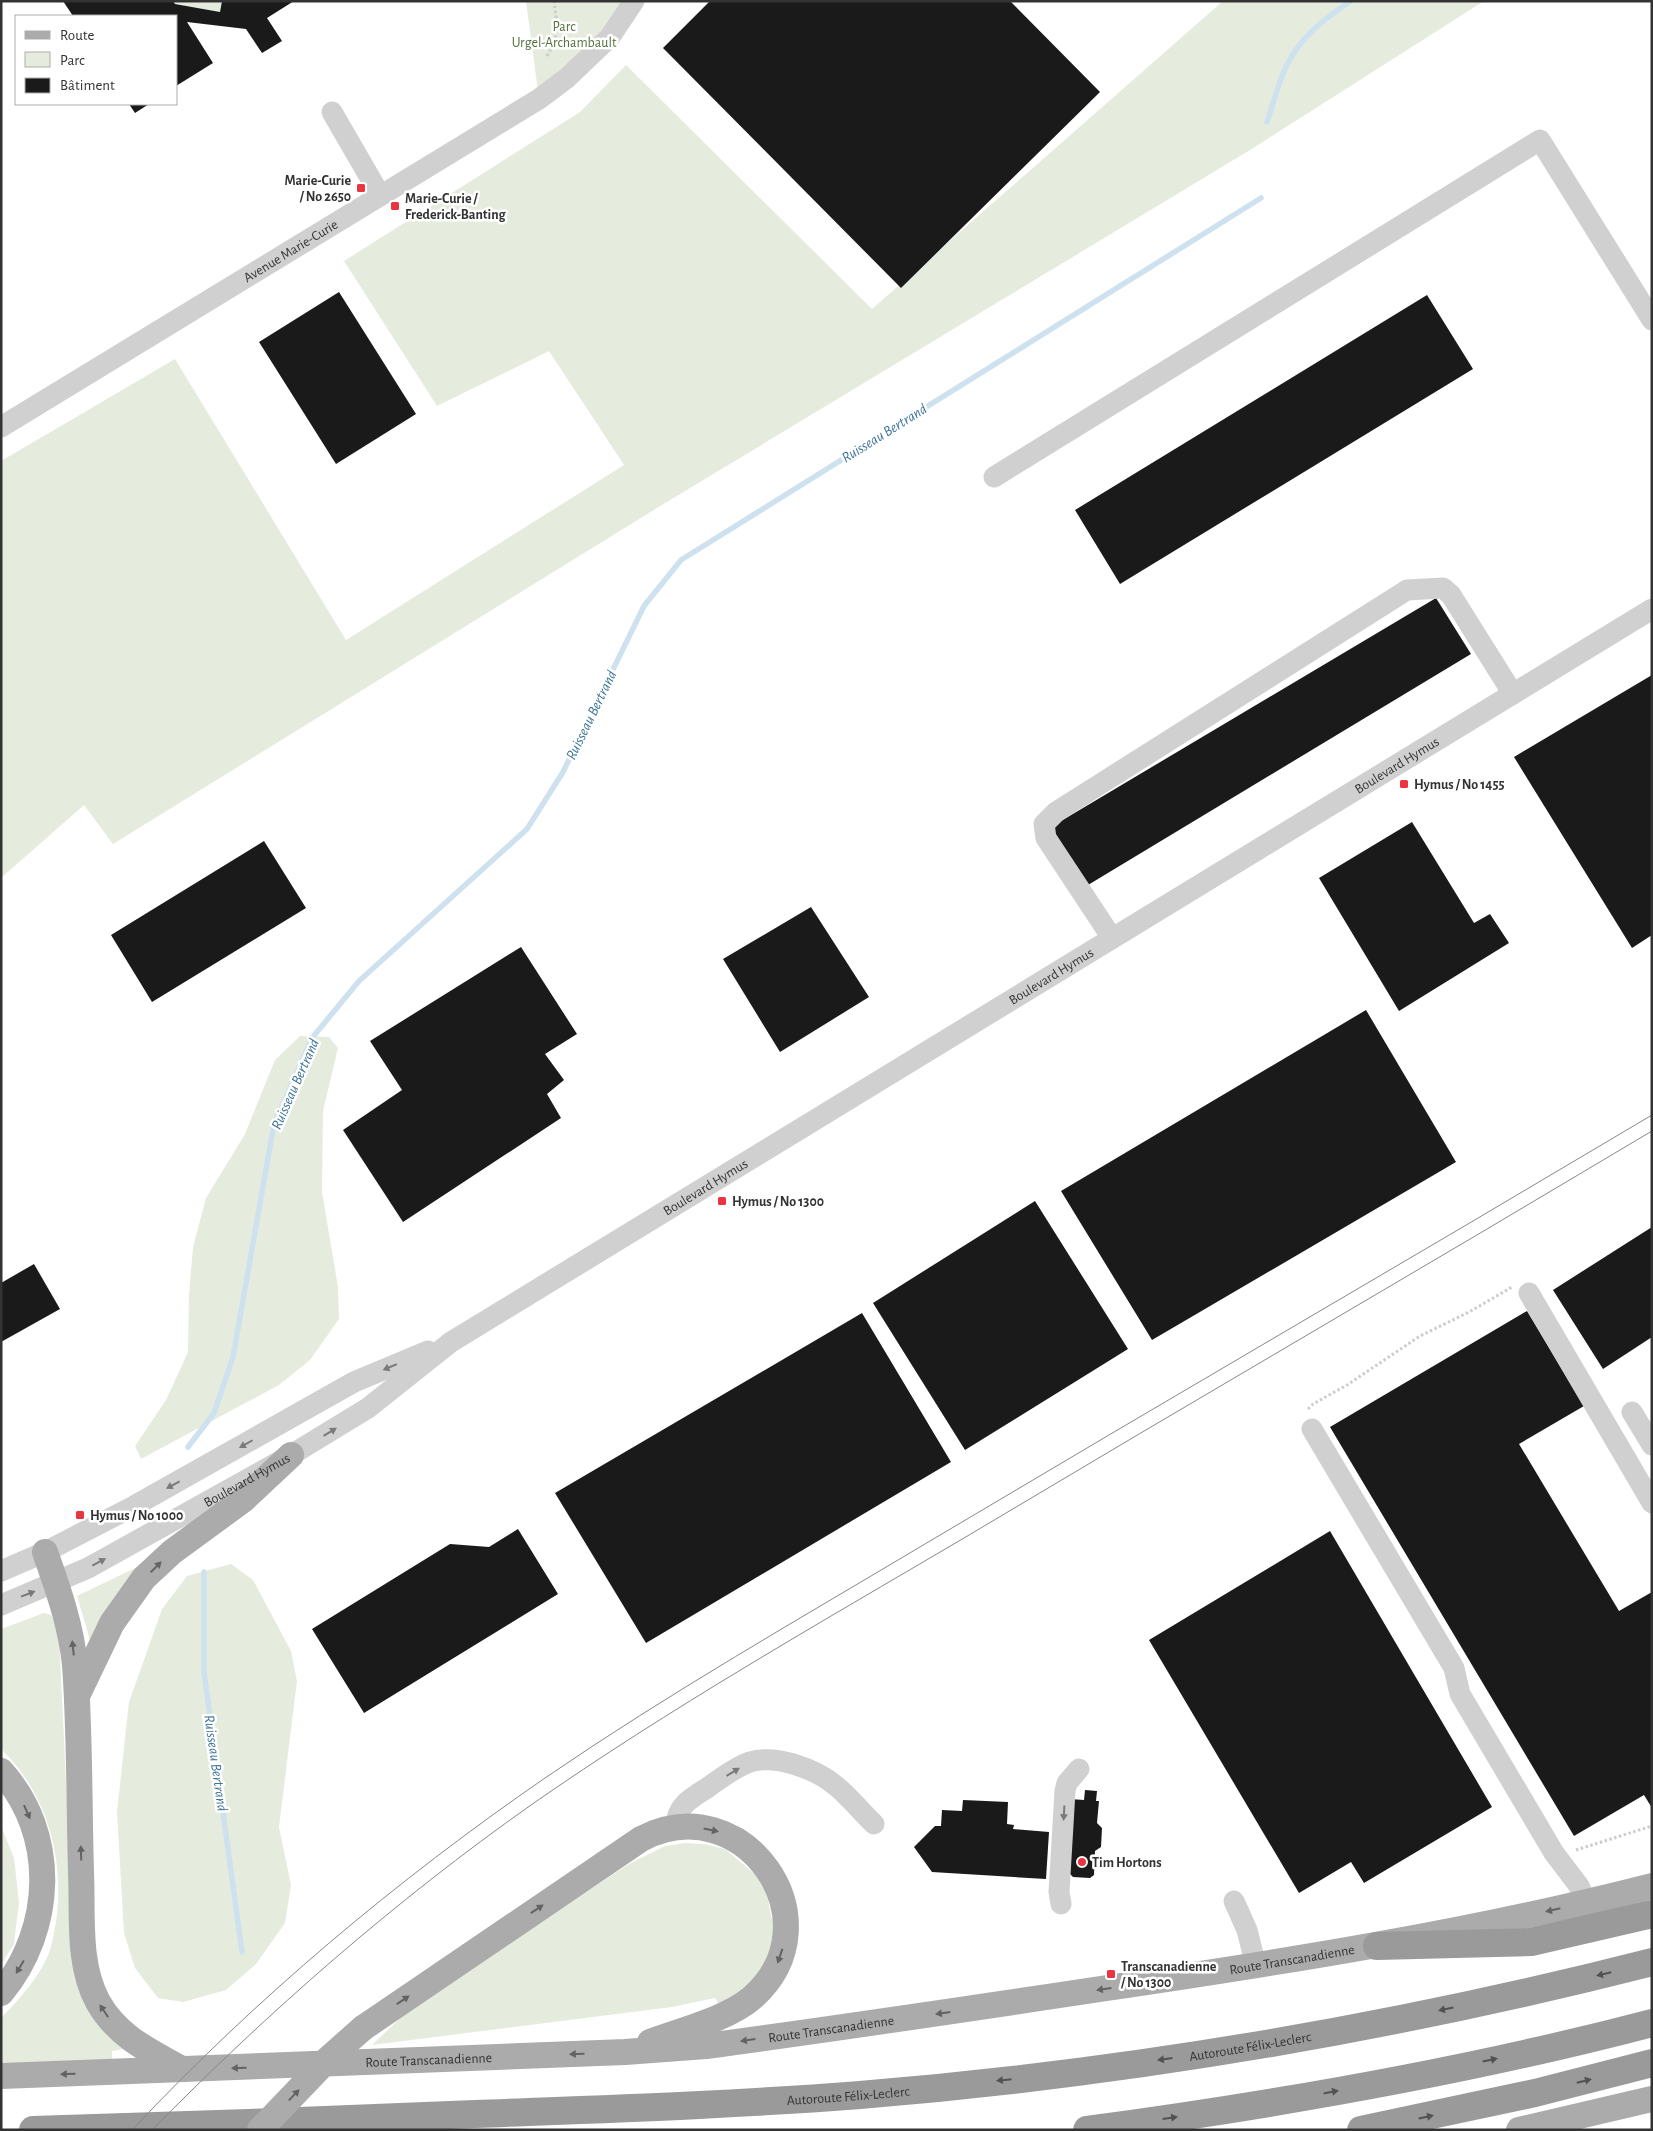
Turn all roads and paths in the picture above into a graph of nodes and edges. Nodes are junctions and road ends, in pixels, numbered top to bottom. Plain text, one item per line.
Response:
1 (554, 1) edge
2 (634, 1) edge
3 (547, 56) dead end
4 (332, 112) dead end
5 (380, 195) junction
6 (1652, 320) edge
7 (1, 426) edge
8 (994, 477) dead end
9 (1652, 609) edge
10 (1512, 694) junction
11 (1112, 938) junction
12 (1530, 1293) joint
13 (451, 1342) junction
14 (1632, 1412) dead end
15 (1312, 1429) joint
16 (1652, 1445) edge
17 (292, 1455) junction
18 (1652, 1503) edge
19 (45, 1552) junction
20 (1, 1571) edge
21 (55, 1582) junction
22 (1, 1605) edge
23 (77, 1696) junction
24 (1079, 1769) dead end
25 (1, 1771) edge
26 (874, 1824) dead end
27 (1652, 1826) edge
28 (676, 1827) junction
29 (1566, 1853) dead end
30 (1652, 1886) edge
31 (1234, 1902) dead end
32 (1586, 1902) junction
33 (1061, 1904) dead end
34 (1652, 1914) edge
35 (1377, 1946) junction
36 (1652, 1962) edge
37 (1256, 1966) junction
38 (1, 1993) edge
39 (1652, 2023) edge
40 (625, 2052) junction
41 (1652, 2063) edge
42 (183, 2070) junction
43 (1, 2076) edge
44 (1652, 2099) edge
45 (33, 2130) edge
46 (260, 2130) edge
47 (1088, 2130) edge
48 (1361, 2130) edge
49 (1519, 2130) edge

1 - 3 path
2 - 5 street, Avenue Marie-Curie
4 - 5 street
5 - 7 street, Avenue Marie-Curie
6 - 8 street
9 - 10 street, Boulevard Hymus
10 - 11 street, Boulevard Hymus
10 - 11 street
11 - 13 street, Boulevard Hymus
12 - 15 path
12 - 18 street
17 -> 13 street, Boulevard Hymus
13 -> 19 street, Boulevard Hymus
14 - 16 street
15 - 32 street
21 -> 17 street, Boulevard Hymus
23 -> 17 main road
19 - 20 street, Boulevard Hymus
19 - 21 main road
22 -> 21 street, Boulevard Hymus
23 -> 21 main road
42 -> 23 main road
24 -> 33 street
25 -> 38 main road
28 -> 26 street
27 - 29 path
28 -> 40 main road
46 -> 28 main road, bridge
30 - 32 main road, Route Transcanadienne
31 - 37 street
32 -> 35 main road, Route Transcanadienne
34 - 35 highway
35 - 37 main road, Route Transcanadienne
36 -> 45 highway, Autoroute Félix-Leclerc
37 -> 40 main road, Route Transcanadienne
47 -> 39 highway
40 -> 42 main road, Route Transcanadienne
48 -> 41 highway
42 -> 43 main road, Route Transcanadienne
44 - 49 main road

